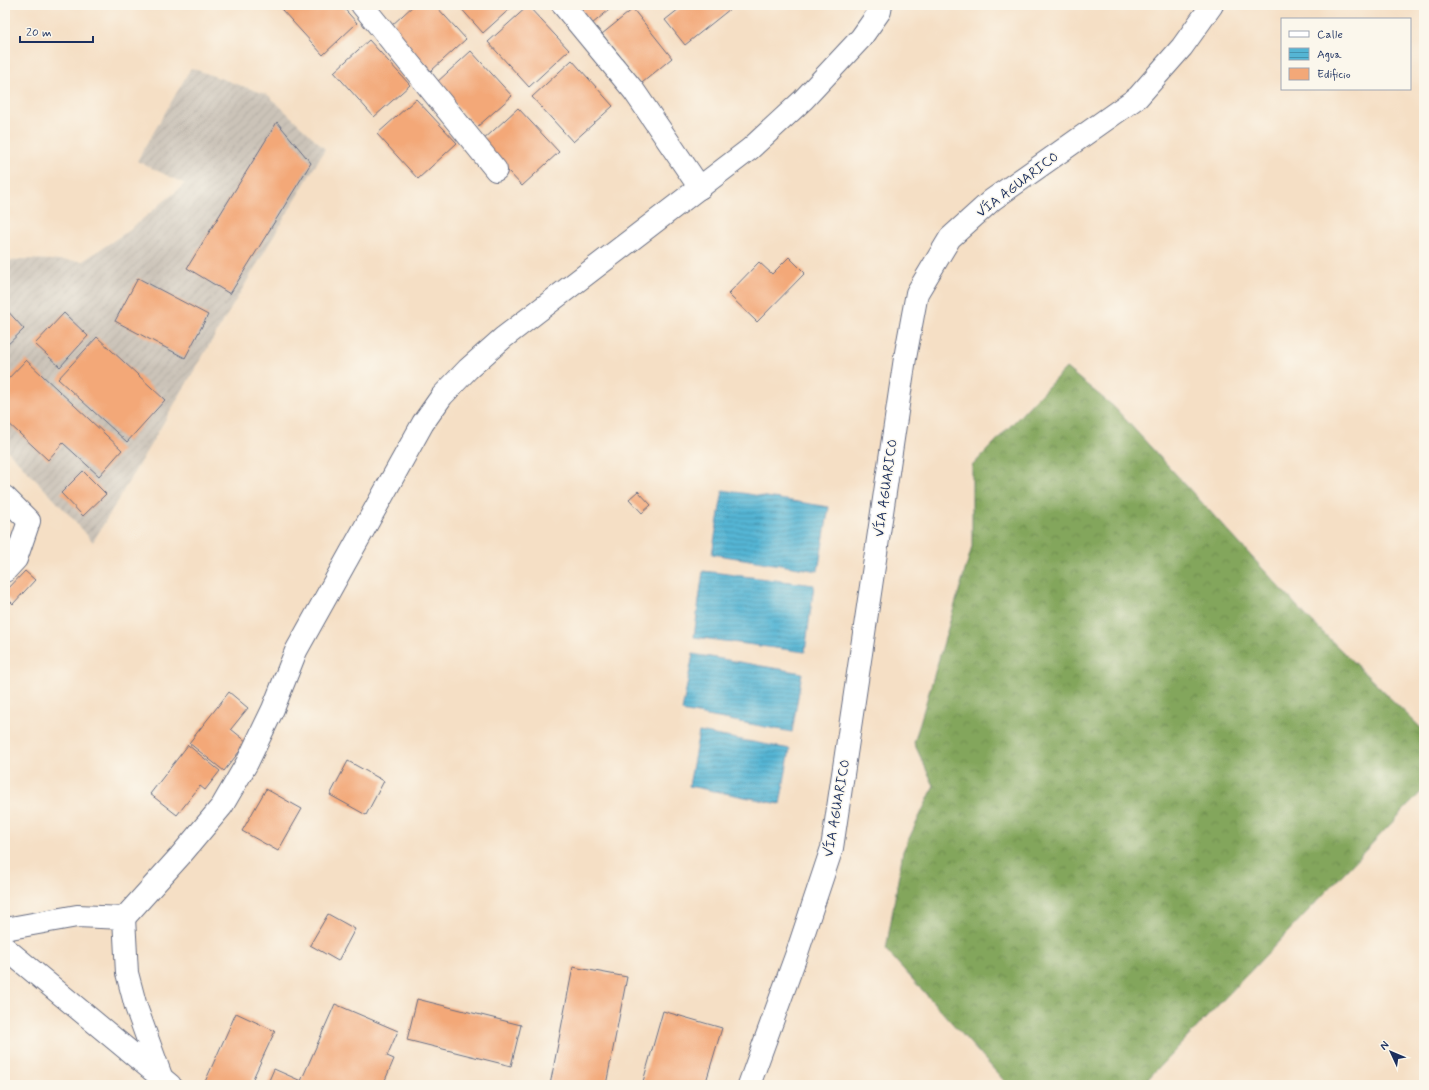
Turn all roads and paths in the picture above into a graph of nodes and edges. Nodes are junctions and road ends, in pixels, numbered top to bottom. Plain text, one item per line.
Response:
1 (362, 5) edge
2 (563, 5) edge
3 (881, 5) edge
4 (1212, 5) edge
5 (496, 170) dead end
6 (700, 188) junction
7 (5, 497) edge
8 (5, 571) edge
9 (124, 918) junction
10 (5, 929) edge
11 (5, 948) edge
12 (166, 1082) edge
13 (749, 1085) edge

1 - 5 street
2 - 6 street
3 - 6 street
4 - 13 street, VÍA AGUARICO
6 - 9 street
7 - 8 street
9 - 10 street
9 - 12 street
11 - 12 street

